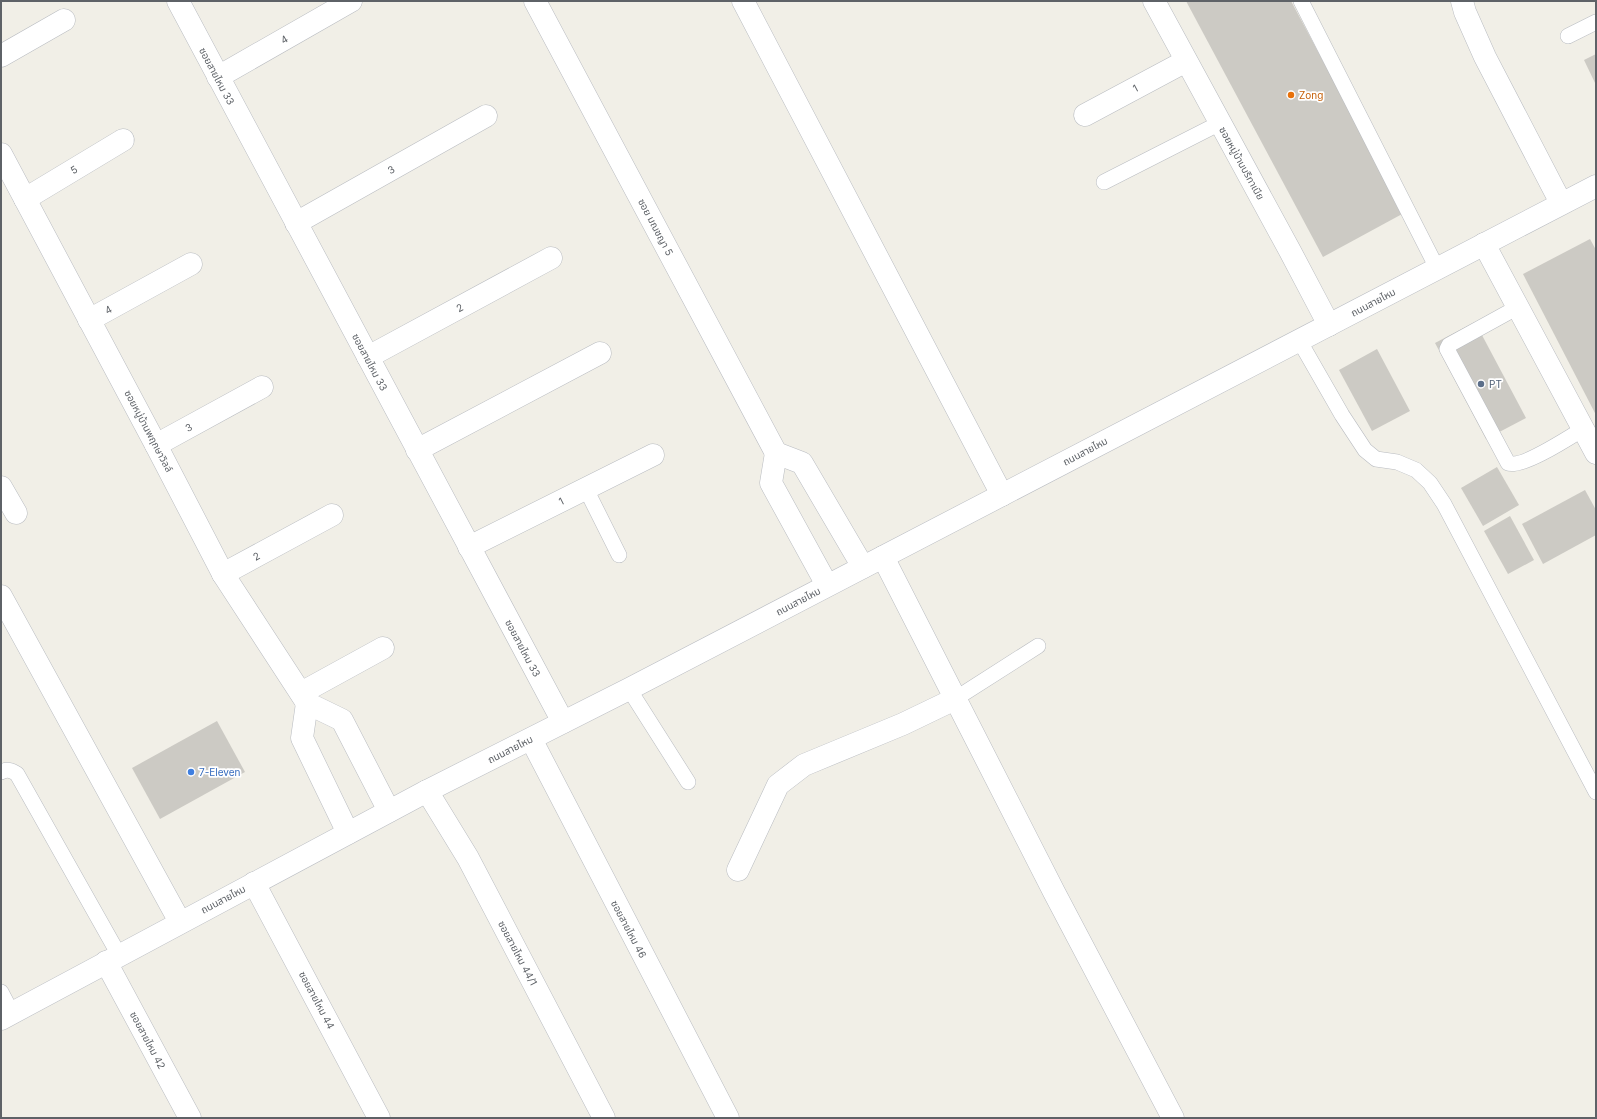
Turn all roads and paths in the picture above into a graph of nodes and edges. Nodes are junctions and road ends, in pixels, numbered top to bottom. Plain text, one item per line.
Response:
1 (178, 1) edge
2 (351, 1) edge
3 (535, 1) edge
4 (743, 1) edge
5 (1154, 1) edge
6 (1301, 1) edge
7 (1462, 1) edge
8 (64, 20) dead end
9 (1596, 22) edge
10 (1568, 36) dead end
11 (1, 56) edge
12 (1186, 61) junction
13 (218, 77) junction
14 (1085, 115) dead end
15 (486, 116) dead end
16 (1220, 123) junction
17 (123, 140) dead end
18 (1, 154) edge
19 (1104, 182) dead end
20 (1596, 186) edge
21 (25, 199) junction
22 (1561, 204) junction
23 (296, 223) junction
24 (1484, 244) junction
25 (551, 258) dead end
26 (191, 264) dead end
27 (1437, 268) junction
28 (1518, 307) junction
29 (89, 320) junction
30 (1329, 325) junction
31 (1300, 340) junction
32 (600, 353) dead end
33 (368, 357) junction
34 (262, 387) dead end
35 (1583, 429) junction
36 (156, 445) junction
37 (417, 450) junction
38 (776, 453) junction
39 (1596, 453) edge
40 (654, 455) dead end
41 (1, 487) edge
42 (586, 489) junction
43 (1002, 495) junction
44 (16, 512) dead end
45 (332, 515) dead end
46 (469, 547) junction
47 (619, 555) dead end
48 (883, 557) junction
49 (863, 567) junction
50 (223, 574) junction
51 (827, 585) junction
52 (1, 596) edge
53 (1038, 646) dead end
54 (383, 648) dead end
55 (629, 689) junction
56 (304, 698) junction
57 (955, 699) junction
58 (563, 722) junction
59 (530, 739) junction
60 (1, 772) edge
61 (688, 782) dead end
62 (427, 791) junction
63 (1596, 792) edge
64 (389, 811) junction
65 (348, 833) junction
66 (738, 870) dead end
67 (254, 882) junction
68 (180, 922) junction
69 (113, 958) junction
70 (1, 992) edge
71 (7, 1016) edge
72 (190, 1118) edge
73 (379, 1118) edge
74 (604, 1118) edge
75 (728, 1118) edge
76 (1173, 1118) edge

1 - 13 street, ซอยสายไหม 33
2 - 13 street, 4
3 - 38 street, ซอย มณชญา 5
4 - 43 street
5 - 12 street, ซอยหมู่บ้านบริทาเนีย
6 - 27 lane
7 - 22 street
8 - 11 street
9 - 10 lane
12 - 14 street, 1
12 - 16 street, ซอยหมู่บ้านบริทาเนีย
13 - 23 street, ซอยสายไหม 33
15 - 23 street, 3
16 - 19 lane
16 - 30 street, ซอยหมู่บ้านบริทาเนีย
17 - 21 street, 5
18 - 21 street, ซอยหมู่บ้านพฤกษาวิลล์
20 - 22 street, ถนนสายไหม
21 - 29 street, ซอยหมู่บ้านพฤกษาวิลล์
22 - 24 street, ถนนสายไหม
23 - 33 street, ซอยสายไหม 33
24 - 27 street, ถนนสายไหม
24 - 28 street
25 - 33 street, 2
26 - 29 street, 4
27 - 30 street, ถนนสายไหม
28 - 35 street
28 - 35 lane
29 - 36 street, ซอยหมู่บ้านพฤกษาวิลล์
30 - 31 street, ถนนสายไหม
31 - 43 street, ถนนสายไหม
31 - 63 lane
32 - 37 street
33 - 37 street, ซอยสายไหม 33
34 - 36 street, 3
35 - 39 street
36 - 50 street, ซอยหมู่บ้านพฤกษาวิลล์
37 - 46 street, ซอยสายไหม 33
38 - 49 street
38 - 51 street
40 - 42 street, 1
41 - 44 street
42 - 46 street, 1
42 - 47 lane
43 - 48 street, ถนนสายไหม
45 - 50 street, 2
46 - 58 street, ซอยสายไหม 33
48 - 49 street, ถนนสายไหม
48 - 57 street
49 - 51 street, ถนนสายไหม
50 - 56 street, ซอยหมู่บ้านพฤกษาวิลล์
51 - 55 street, ถนนสายไหม
52 - 68 street
53 - 57 lane
54 - 56 street
55 - 58 street, ถนนสายไหม
55 - 61 lane
56 - 64 street
56 - 65 street
57 - 66 street
57 - 76 street
58 - 59 street, ถนนสายไหม
59 - 62 street, ถนนสายไหม
59 - 75 street, ซอยสายไหม 46
60 - 69 lane
62 - 64 street, ถนนสายไหม
62 - 74 street, ซอยสายไหม 44/1
64 - 65 street, ถนนสายไหม
65 - 67 street, ถนนสายไหม
67 - 68 street, ถนนสายไหม
67 - 73 street, ซอยสายไหม 44
68 - 69 street, ถนนสายไหม
69 - 71 street, ถนนสายไหม
69 - 72 street, ซอยสายไหม 42
70 - 71 lane

